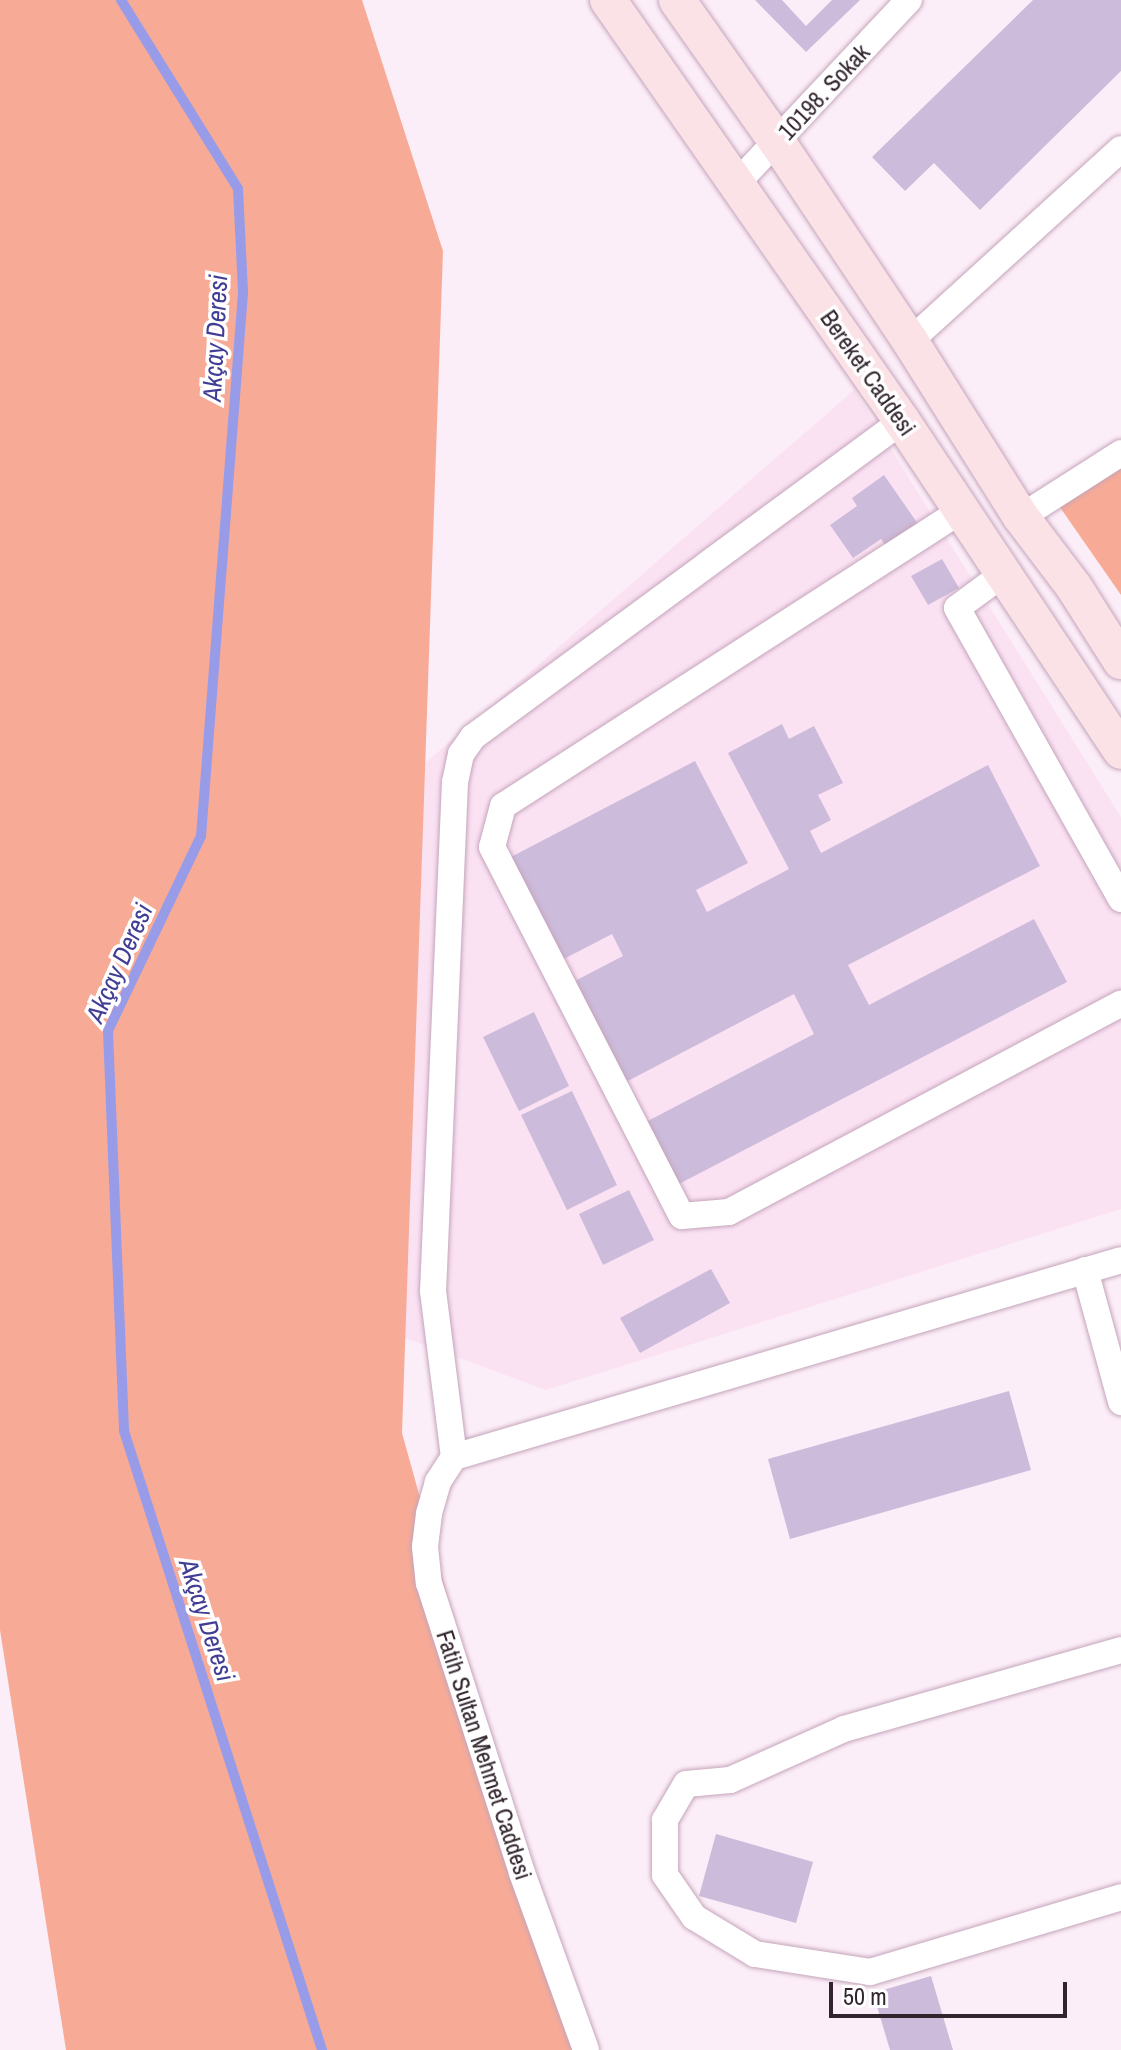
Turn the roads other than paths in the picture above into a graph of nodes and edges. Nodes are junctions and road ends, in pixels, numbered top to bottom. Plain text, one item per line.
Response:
1 (608, 0) edge
2 (677, 0) edge
3 (909, 0) edge
4 (778, 143) junction
5 (1121, 149) edge
6 (737, 183) junction
7 (910, 341) junction
8 (902, 421) junction
9 (1121, 453) edge
10 (962, 510) junction
11 (1021, 517) junction
12 (1003, 574) junction
13 (1121, 661) edge
14 (1121, 751) edge
15 (1121, 899) edge
16 (1121, 1004) edge
17 (1121, 1260) edge
18 (1085, 1270) junction
19 (1121, 1402) edge
20 (454, 1457) junction
21 (1121, 1650) edge
22 (1121, 1897) edge
23 (586, 2050) edge

1 - 6 street, Bereket Caddesi
2 - 4 street, Bereket Caddesi
3 - 4 street, 10198. Sokak
4 - 6 street, 10198. Sokak
4 - 7 street, Bereket Caddesi
5 - 7 street
6 - 8 street, Bereket Caddesi
7 - 11 street, Bereket Caddesi
8 - 10 street, Bereket Caddesi
8 - 20 street
9 - 11 street
10 - 12 street, Bereket Caddesi
10 - 16 street
11 - 13 street, Bereket Caddesi
12 - 14 street, Bereket Caddesi
12 - 15 street
17 - 18 street
18 - 19 street
18 - 20 street
20 - 23 street, Fatih Sultan Mehmet Caddesi
21 - 22 street

